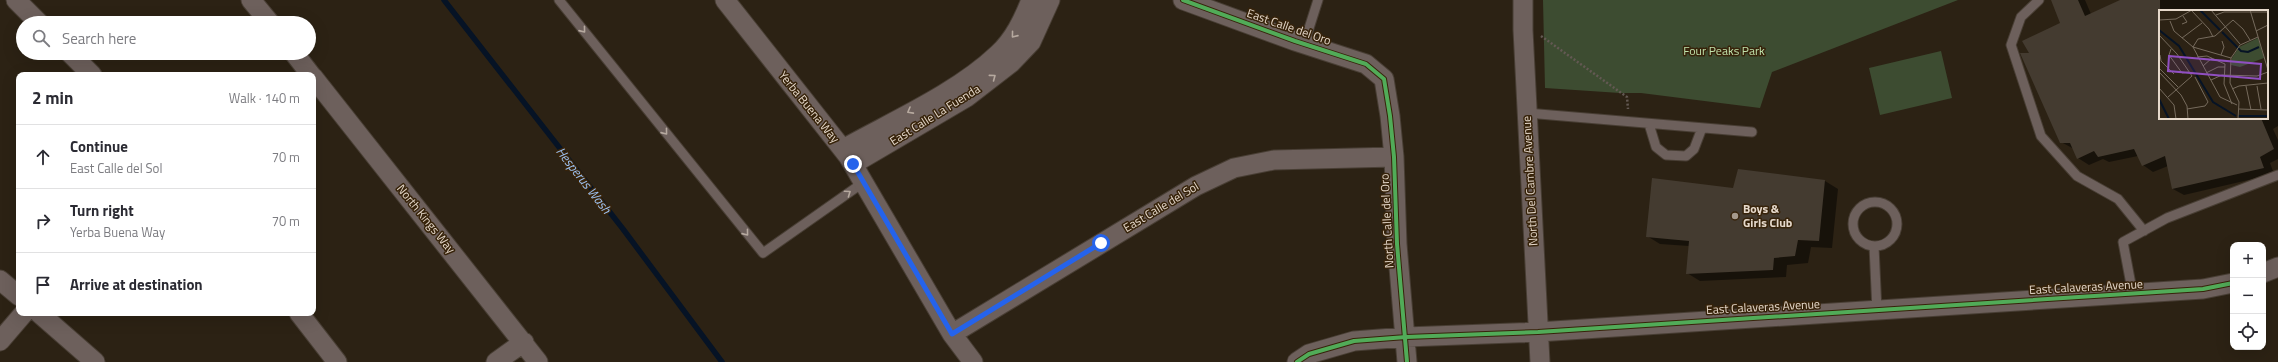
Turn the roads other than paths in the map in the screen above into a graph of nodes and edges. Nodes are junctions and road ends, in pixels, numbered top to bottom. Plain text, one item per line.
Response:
1 (16, 0) edge
2 (251, 0) edge
3 (559, 0) edge
4 (725, 0) edge
5 (1031, 0) edge
6 (1050, 0) edge
7 (1184, 0) edge
8 (1318, 0) edge
9 (1523, 0) edge
10 (2039, 0) edge
11 (32, 16) edge
12 (264, 16) edge
13 (1304, 44) junction
14 (77, 60) edge
15 (299, 60) edge
16 (89, 72) edge
17 (309, 72) edge
18 (1384, 80) joint
19 (316, 81) edge
20 (1527, 114) junction
21 (1649, 124) junction
22 (1702, 128) junction
23 (1752, 132) dead end
24 (848, 157) junction
25 (1394, 157) junction
26 (2278, 175) edge
27 (864, 182) junction
28 (2144, 231) junction
29 (1874, 246) junction
30 (2278, 267) edge
31 (2266, 272) edge
32 (0, 280) edge
33 (2230, 284) edge
34 (16, 293) edge
35 (2133, 295) junction
36 (1877, 311) junction
37 (21, 316) edge
38 (42, 316) edge
39 (301, 316) edge
40 (1538, 332) junction
41 (952, 334) junction
42 (1406, 336) junction
43 (0, 340) edge
44 (524, 342) junction
45 (95, 362) edge
46 (337, 362) edge
47 (496, 362) edge
48 (538, 362) edge
49 (973, 362) edge
50 (1297, 362) edge
51 (1407, 362) edge
52 (1540, 362) edge

1 - 11 street
2 - 12 street
3 -> 27 lane
4 - 24 street, Yerba Buena Way
5 -> 24 street, East Calle La Fuenda
24 -> 6 street, East Calle La Fuenda
7 - 13 street, East Calle del Oro
8 - 13 lane
9 - 20 street, North Del Cambre Avenue
10 - 28 lane
13 - 18 street, East Calle del Oro
14 - 16 street
15 - 17 street
18 - 25 street, North Calle del Oro
19 - 44 street, North Kings Way
20 - 21 lane
20 - 40 street, North Del Cambre Avenue
21 - 22 lane
21 - 22 lane
22 - 23 lane
24 - 27 street, Yerba Buena Way
25 - 41 street, East Calle del Sol
25 - 42 street, North Calle del Oro
26 - 28 lane
27 - 41 street, Yerba Buena Way
28 - 35 lane
29 - 29 lane
29 - 36 lane
30 - 31 street
32 - 34 street
33 - 35 street, East Calaveras Avenue
35 - 36 street, East Calaveras Avenue
36 - 40 street, East Calaveras Avenue
37 - 43 street
38 - 45 street
39 - 46 street
40 - 42 street, East Calaveras Avenue
40 - 52 street, North Del Cambre Avenue
41 - 49 street, Yerba Buena Way
42 - 50 street, East Calaveras Avenue
42 - 51 street, North Calle del Oro
44 - 47 street
44 - 48 street, North Kings Way

